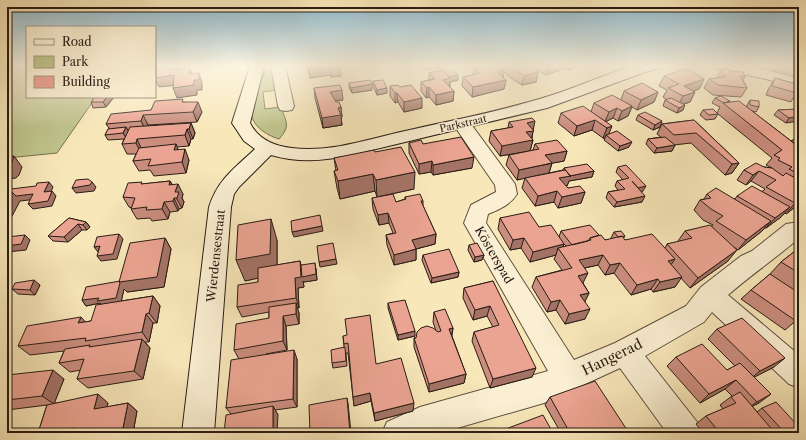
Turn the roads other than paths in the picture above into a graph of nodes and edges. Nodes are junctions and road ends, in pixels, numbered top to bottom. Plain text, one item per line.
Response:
1 (251, 87) edge
2 (282, 87) edge
3 (591, 87) edge
4 (286, 106) dead end
5 (462, 124) junction
6 (268, 148) junction
7 (799, 230) edge
8 (710, 296) junction
9 (625, 352) junction
10 (799, 374) edge
11 (568, 378) junction
12 (198, 433) edge
13 (398, 433) edge
14 (686, 433) edge

1 - 6 street
2 - 4 street
3 - 5 street, Parkstraat
5 - 6 street, Parkstraat
5 - 11 street, Kösterspad
6 - 12 street, Wierdensestraat
7 - 8 street, Hangerad
8 - 9 street, Hangerad
8 - 10 street
9 - 11 street, Hangerad
9 - 14 street
11 - 13 street, Hangerad

